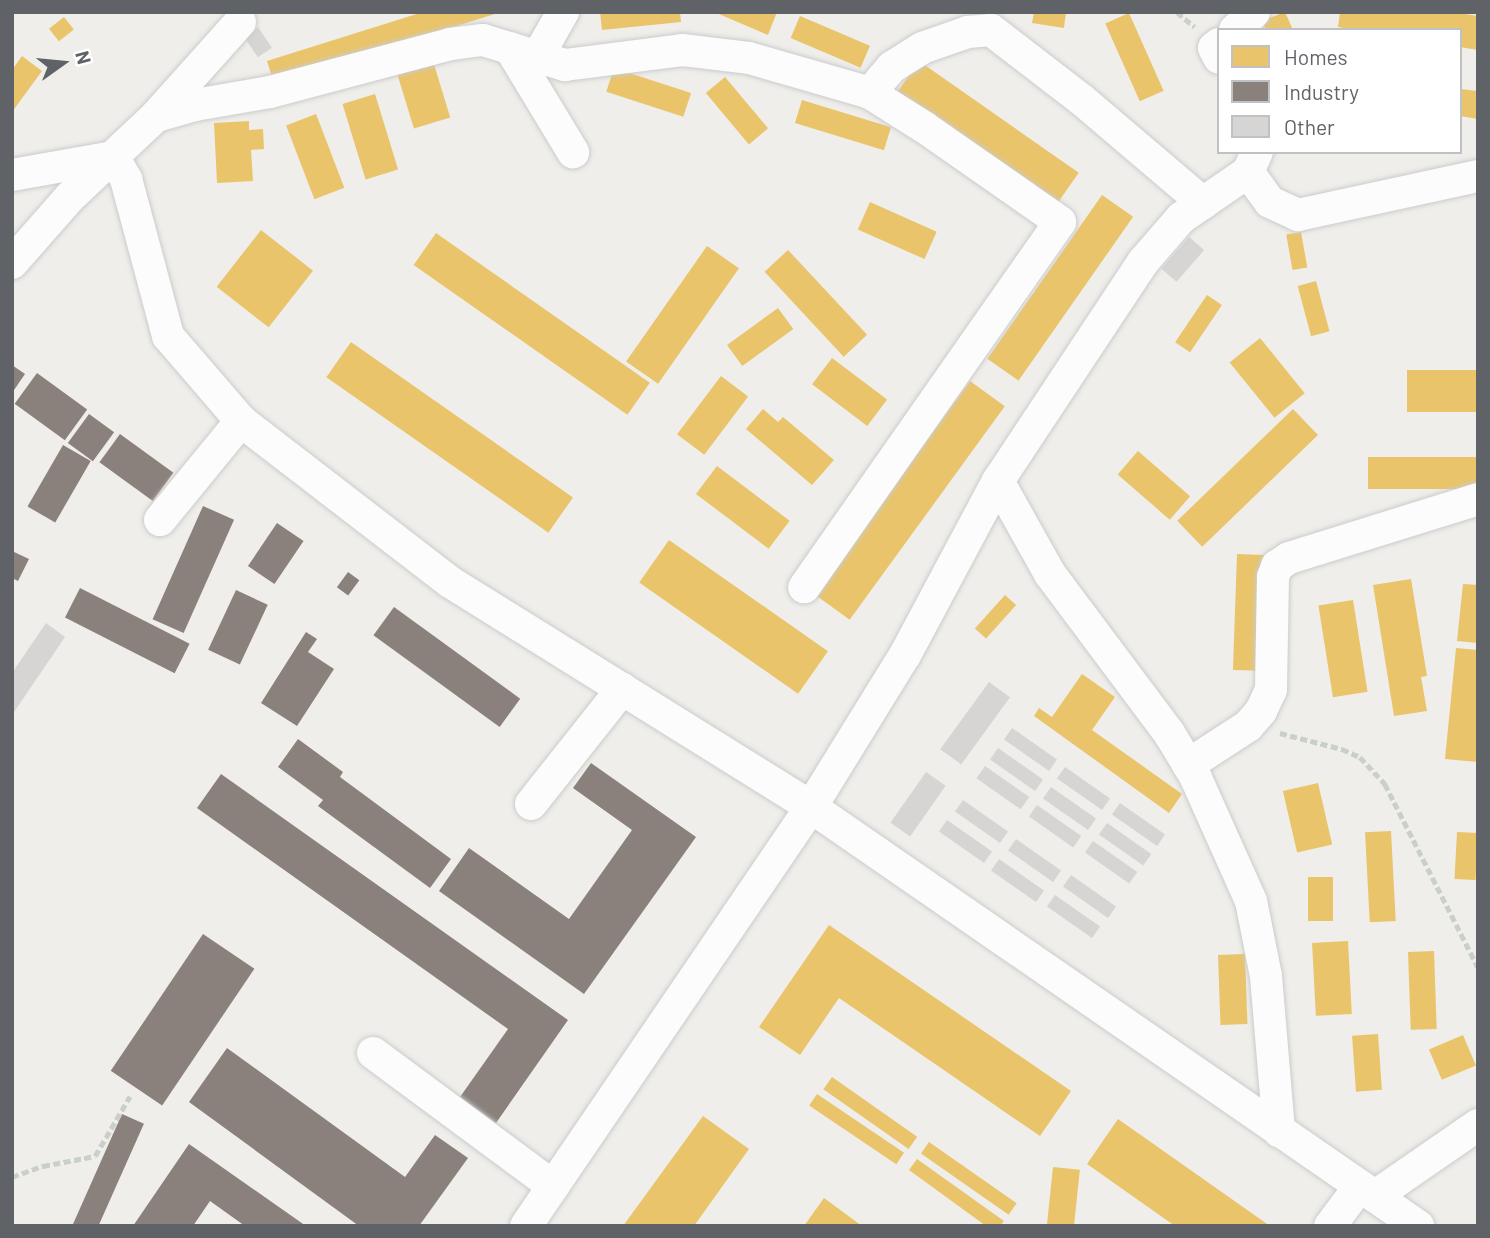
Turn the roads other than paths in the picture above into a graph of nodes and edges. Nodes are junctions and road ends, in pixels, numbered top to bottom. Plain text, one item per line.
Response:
1 (563, 12) edge
2 (1254, 12) edge
3 (240, 22) dead end
4 (1237, 28) edge
5 (524, 52) junction
6 (870, 93) junction
7 (156, 116) junction
8 (573, 152) dead end
9 (12, 156) edge
10 (113, 157) junction
11 (1253, 162) edge
12 (12, 175) edge
13 (1478, 176) edge
14 (1203, 203) junction
15 (12, 263) edge
16 (241, 421) junction
17 (998, 481) junction
18 (1478, 499) edge
19 (160, 520) dead end
20 (804, 587) dead end
21 (622, 690) junction
22 (1188, 765) junction
23 (531, 804) dead end
24 (811, 807) junction
25 (373, 1053) dead end
26 (1478, 1125) edge
27 (1279, 1131) junction
28 (553, 1186) junction
29 (1367, 1191) junction
30 (526, 1226) edge
31 (1330, 1226) edge
32 (1418, 1226) edge

1 - 5 street
2 - 4 street
3 - 7 street
5 - 6 street
5 - 7 street
5 - 8 street
6 - 14 street
6 - 20 street
7 - 10 street
9 - 10 street
10 - 12 street
10 - 15 street
10 - 16 street
11 - 13 street
11 - 14 street
14 - 17 street
16 - 19 street
16 - 21 street
17 - 22 street
17 - 24 street
18 - 22 street
21 - 23 street
21 - 24 street
22 - 27 street
24 - 27 street
24 - 28 street
25 - 28 street
26 - 29 street
27 - 29 street
28 - 30 street
29 - 31 street
29 - 32 street

